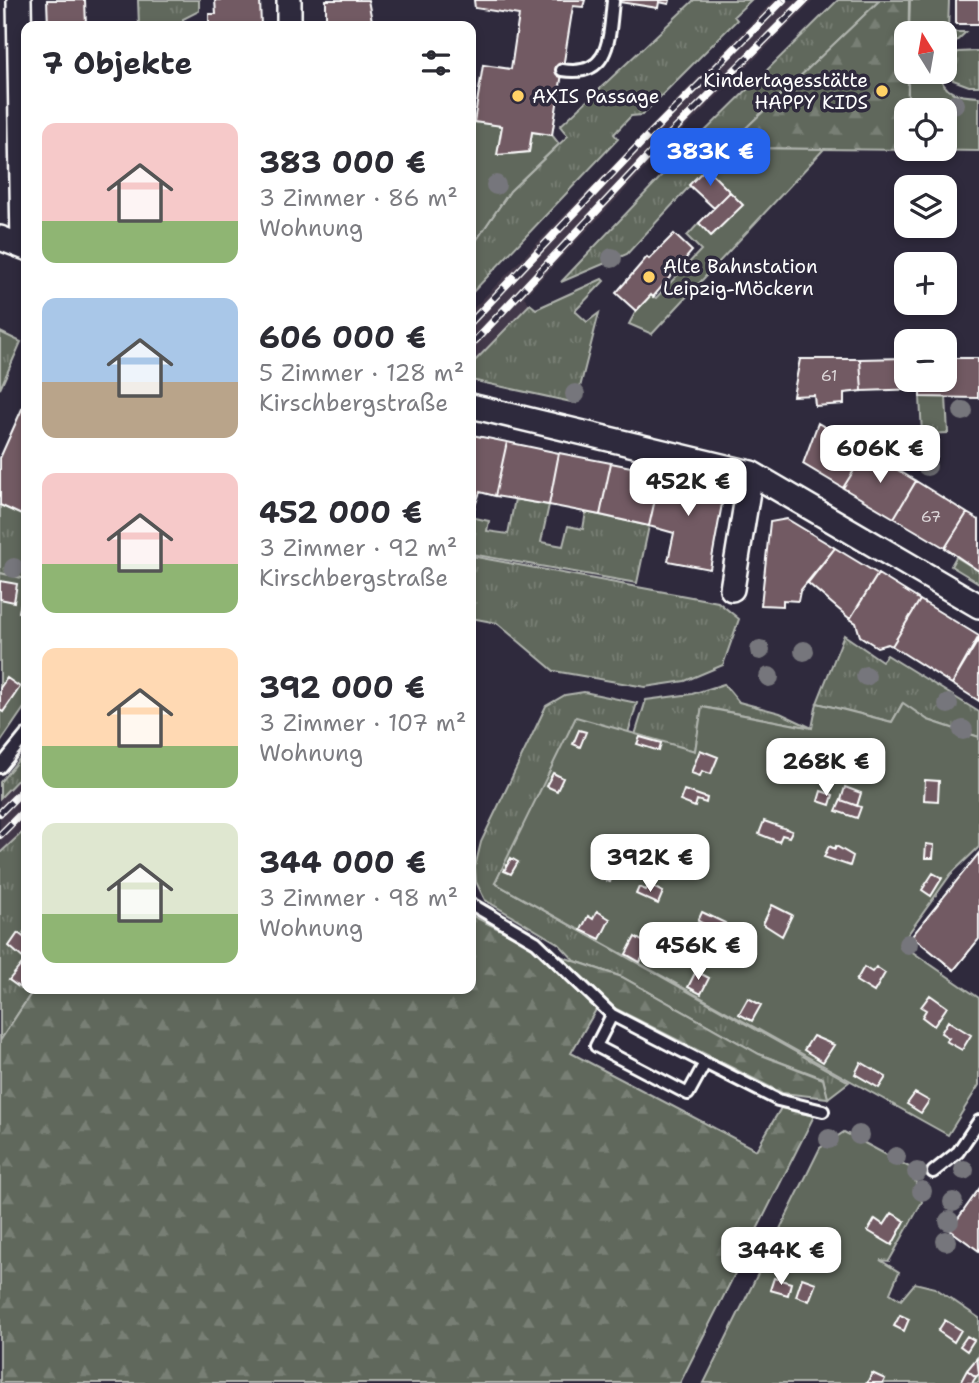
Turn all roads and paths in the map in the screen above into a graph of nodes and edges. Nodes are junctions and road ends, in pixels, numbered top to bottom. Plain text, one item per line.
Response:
1 (19, 0) edge
2 (289, 0) edge
3 (613, 1) edge
4 (289, 21) edge
5 (562, 70) dead end
6 (21, 82) edge
7 (0, 237) edge
8 (21, 245) edge
9 (476, 407) edge
10 (751, 473) junction
11 (732, 589) dead end
12 (979, 606) edge
13 (21, 741) edge
14 (0, 767) edge
15 (476, 907) edge
16 (612, 1016) junction
17 (705, 1063) junction
18 (823, 1111) dead end
19 (979, 1121) edge
20 (933, 1172) dead end

1 - 6 street
2 - 4 street
3 - 5 lane
7 - 8 street
9 - 10 street
10 - 11 street
10 - 12 street
13 - 14 lane
15 - 16 lane
16 - 17 lane
16 - 17 lane
17 - 18 lane
19 - 20 lane

